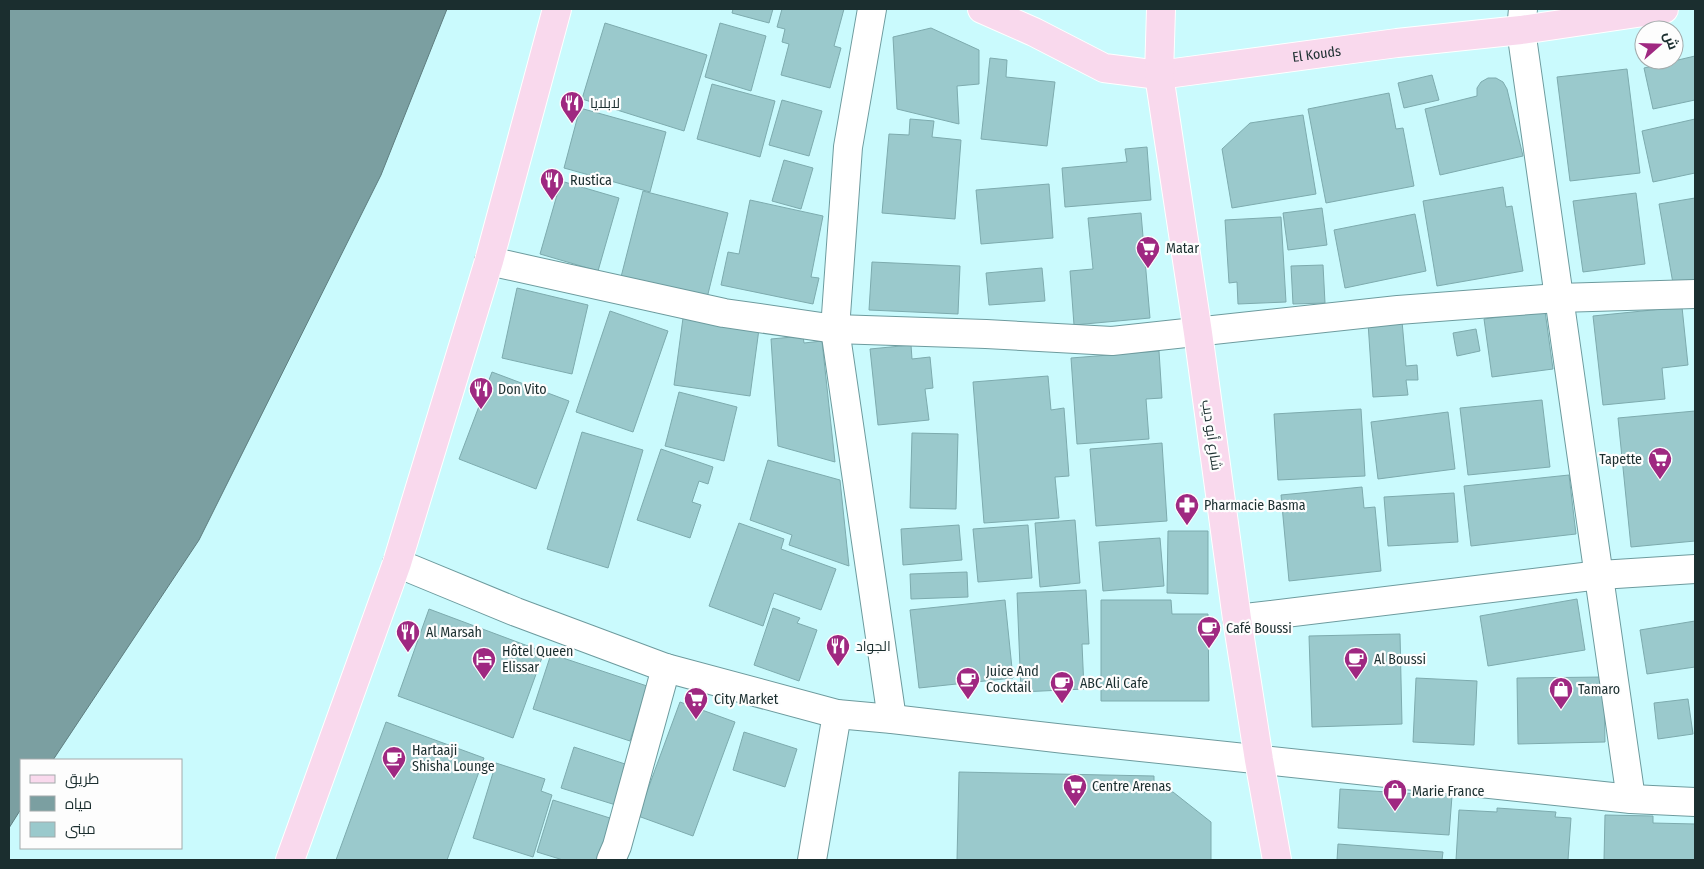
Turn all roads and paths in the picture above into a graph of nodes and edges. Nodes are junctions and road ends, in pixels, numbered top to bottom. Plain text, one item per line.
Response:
1 (556, 9) edge
2 (872, 9) edge
3 (982, 9) edge
4 (1161, 9) edge
5 (1664, 9) edge
6 (1522, 19) edge
7 (1159, 75) junction
8 (489, 260) junction
9 (1695, 294) edge
10 (1558, 298) junction
11 (835, 329) junction
12 (1198, 333) junction
13 (398, 563) junction
14 (1695, 569) edge
15 (1600, 575) junction
16 (1237, 619) junction
17 (666, 668) junction
18 (838, 714) junction
19 (892, 719) junction
20 (1259, 760) junction
21 (1631, 799) junction
22 (1695, 802) edge
23 (290, 860) edge
24 (611, 860) edge
25 (812, 860) edge
26 (1277, 860) edge

1 - 8 main road
2 - 11 street
3 - 7 main road, El Kouds
4 - 7 main road, شارع أبو ديب
5 - 6 main road, El Kouds
6 - 7 main road, El Kouds
6 - 10 street
7 - 12 main road, شارع أبو ديب
8 - 11 street
8 - 13 main road
9 - 10 street
10 - 12 street
10 - 15 street
11 - 12 street
11 - 19 street
12 - 16 main road, شارع أبو ديب
13 - 17 street
13 - 23 main road
14 - 15 street
15 - 16 street
15 - 21 street
16 - 20 main road, شارع أبو ديب
17 - 18 street
17 - 24 street
18 - 19 street
18 - 25 street
19 - 20 street
20 - 21 street
20 - 26 main road, شارع أبو ديب
21 - 22 street

